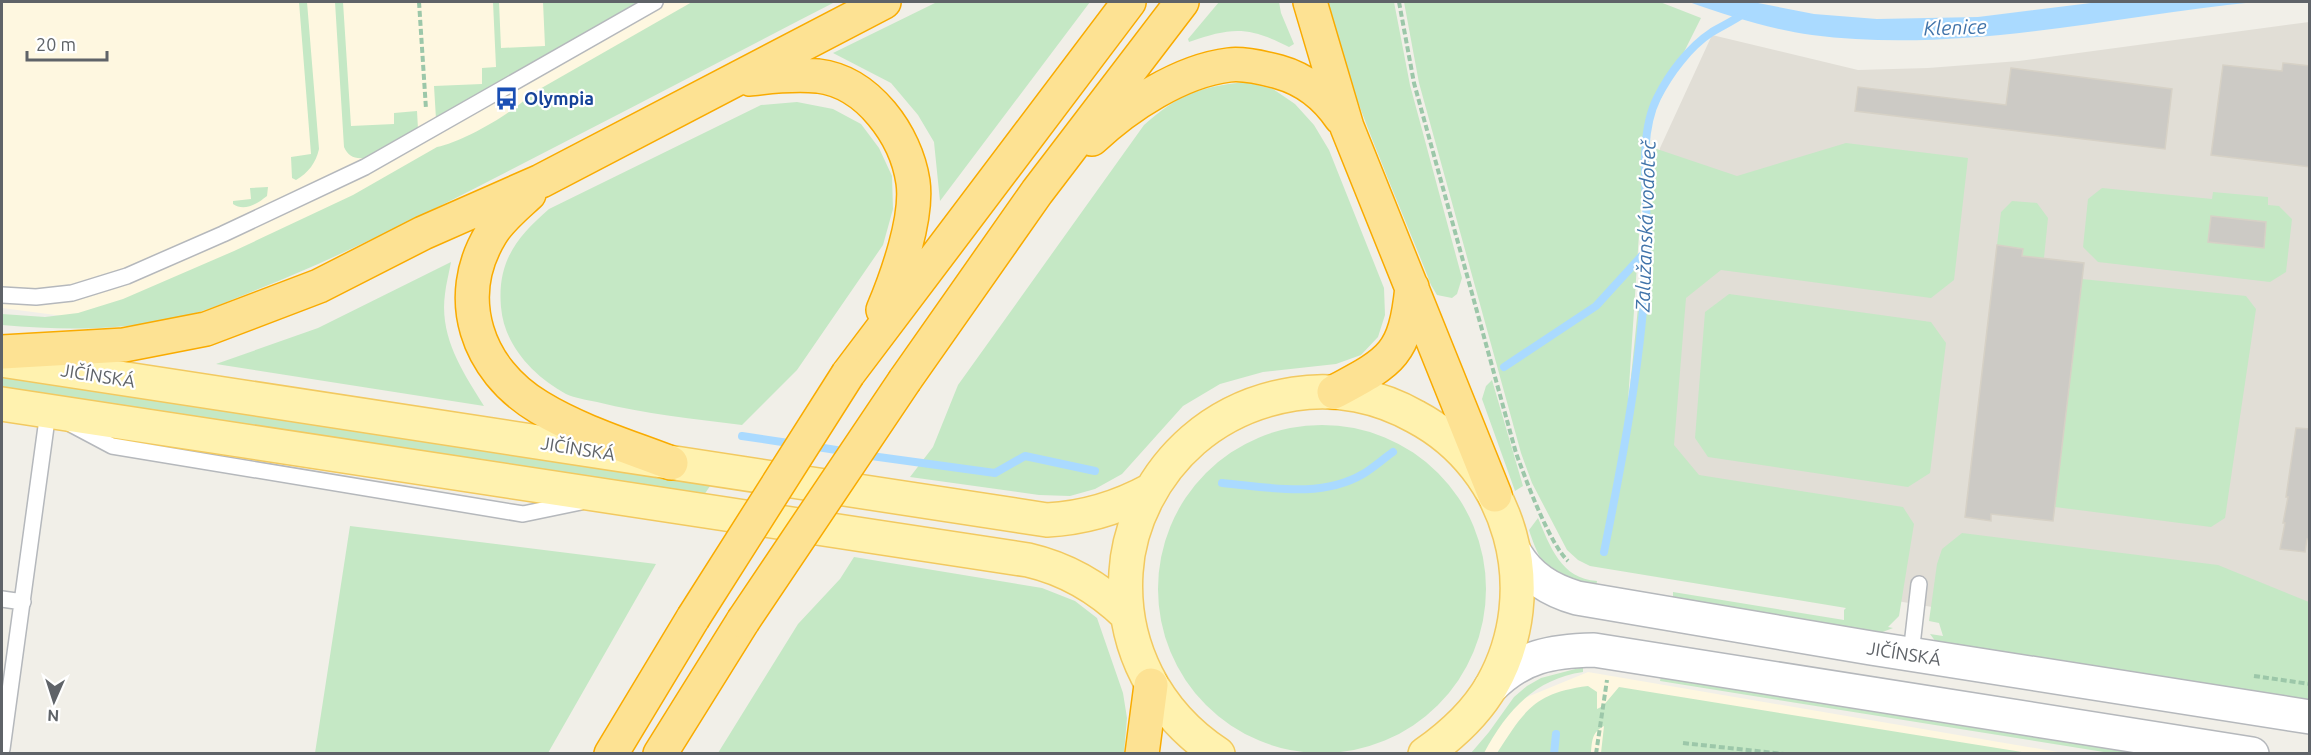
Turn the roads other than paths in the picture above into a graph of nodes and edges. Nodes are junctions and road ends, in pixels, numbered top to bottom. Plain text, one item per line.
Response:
1 (655, 2) edge
2 (884, 2) edge
3 (1129, 2) edge
4 (1182, 2) edge
5 (1310, 2) edge
6 (733, 82) junction
7 (1347, 127) junction
8 (541, 182) junction
9 (1037, 192) junction
10 (1412, 287) junction
11 (2, 295) edge
12 (2, 352) edge
13 (2, 360) edge
14 (848, 374) junction
15 (1335, 392) junction
16 (2, 405) edge
17 (48, 412) junction
18 (670, 462) junction
19 (1151, 490) junction
20 (1495, 495) junction
21 (1515, 553) junction
22 (1919, 584) dead end
23 (2, 598) edge
24 (23, 602) junction
25 (1127, 615) junction
26 (1911, 654) junction
27 (1151, 685) junction
28 (1482, 700) junction
29 (2310, 717) edge
30 (2, 749) edge
31 (610, 753) edge
32 (660, 753) edge
33 (1142, 753) edge
34 (1218, 753) edge
35 (1425, 753) edge
36 (1457, 753) edge
37 (2252, 753) edge

1 - 11 lane
2 - 6 highway
3 - 14 highway
4 - 9 highway
5 - 7 highway
6 - 8 highway
6 - 14 highway
7 - 9 highway
7 - 10 highway
8 - 12 highway
8 - 18 highway
9 - 32 highway, bridge
10 - 15 highway
10 - 20 highway
13 - 18 main road, JIČÍNSKÁ
14 - 31 highway, bridge
15 - 19 main road, JIČÍNSKÁ
15 - 20 main road, JIČÍNSKÁ
16 - 17 main road
17 - 24 lane
17 - 25 main road
18 - 19 main road, JIČÍNSKÁ
19 - 25 main road, JIČÍNSKÁ
20 - 21 main road, JIČÍNSKÁ
21 - 26 street, JIČÍNSKÁ
21 - 28 main road, JIČÍNSKÁ
22 - 26 lane
23 - 24 lane
24 - 30 lane
25 - 27 main road, JIČÍNSKÁ
26 - 29 street, JIČÍNSKÁ
27 - 33 highway
27 - 34 main road, JIČÍNSKÁ
28 - 35 main road, JIČÍNSKÁ
28 - 36 street
28 - 37 street, JIČÍNSKÁ

